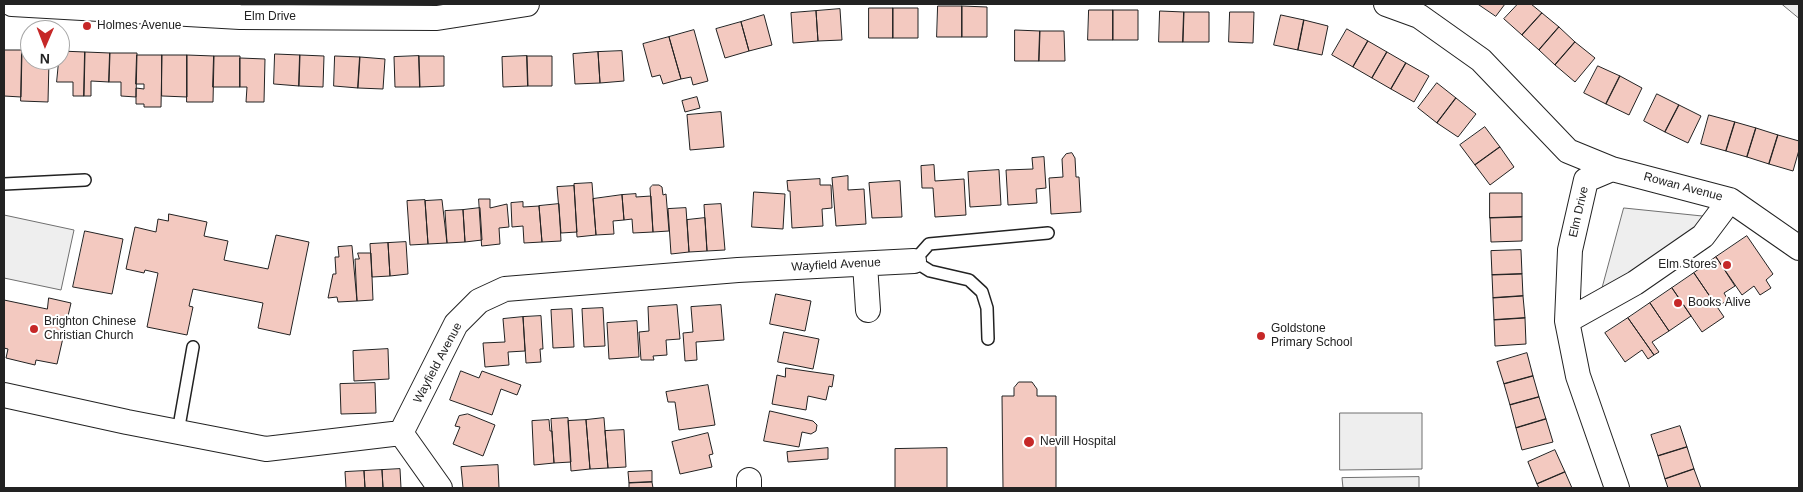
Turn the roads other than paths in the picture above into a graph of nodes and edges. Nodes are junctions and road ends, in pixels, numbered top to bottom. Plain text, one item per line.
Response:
1 (12, 4) edge
2 (527, 4) edge
3 (1386, 4) edge
4 (240, 10) edge
5 (1612, 169) junction
6 (85, 180) dead end
7 (4, 184) edge
8 (1730, 200) junction
9 (1048, 233) dead end
10 (1799, 248) edge
11 (914, 261) junction
12 (865, 264) junction
13 (868, 310) dead end
14 (1567, 320) junction
15 (988, 339) dead end
16 (194, 347) dead end
17 (4, 395) edge
18 (178, 432) junction
19 (401, 433) junction
20 (440, 488) edge
21 (1617, 488) edge

1 - 4 street, Elm Drive
2 - 4 street, Elm Drive
3 - 5 street
5 - 8 street, Rowan Avenue
5 - 14 street, Elm Drive
6 - 7 lane
8 - 10 street, Rowan Avenue
8 - 14 street
9 - 11 lane
11 - 12 street, Wayfield Avenue
11 - 15 lane
12 - 13 street
12 - 19 street, Wayfield Avenue
14 - 21 street, Elm Drive
16 - 18 lane
17 - 18 street
18 - 19 street
19 - 20 street

